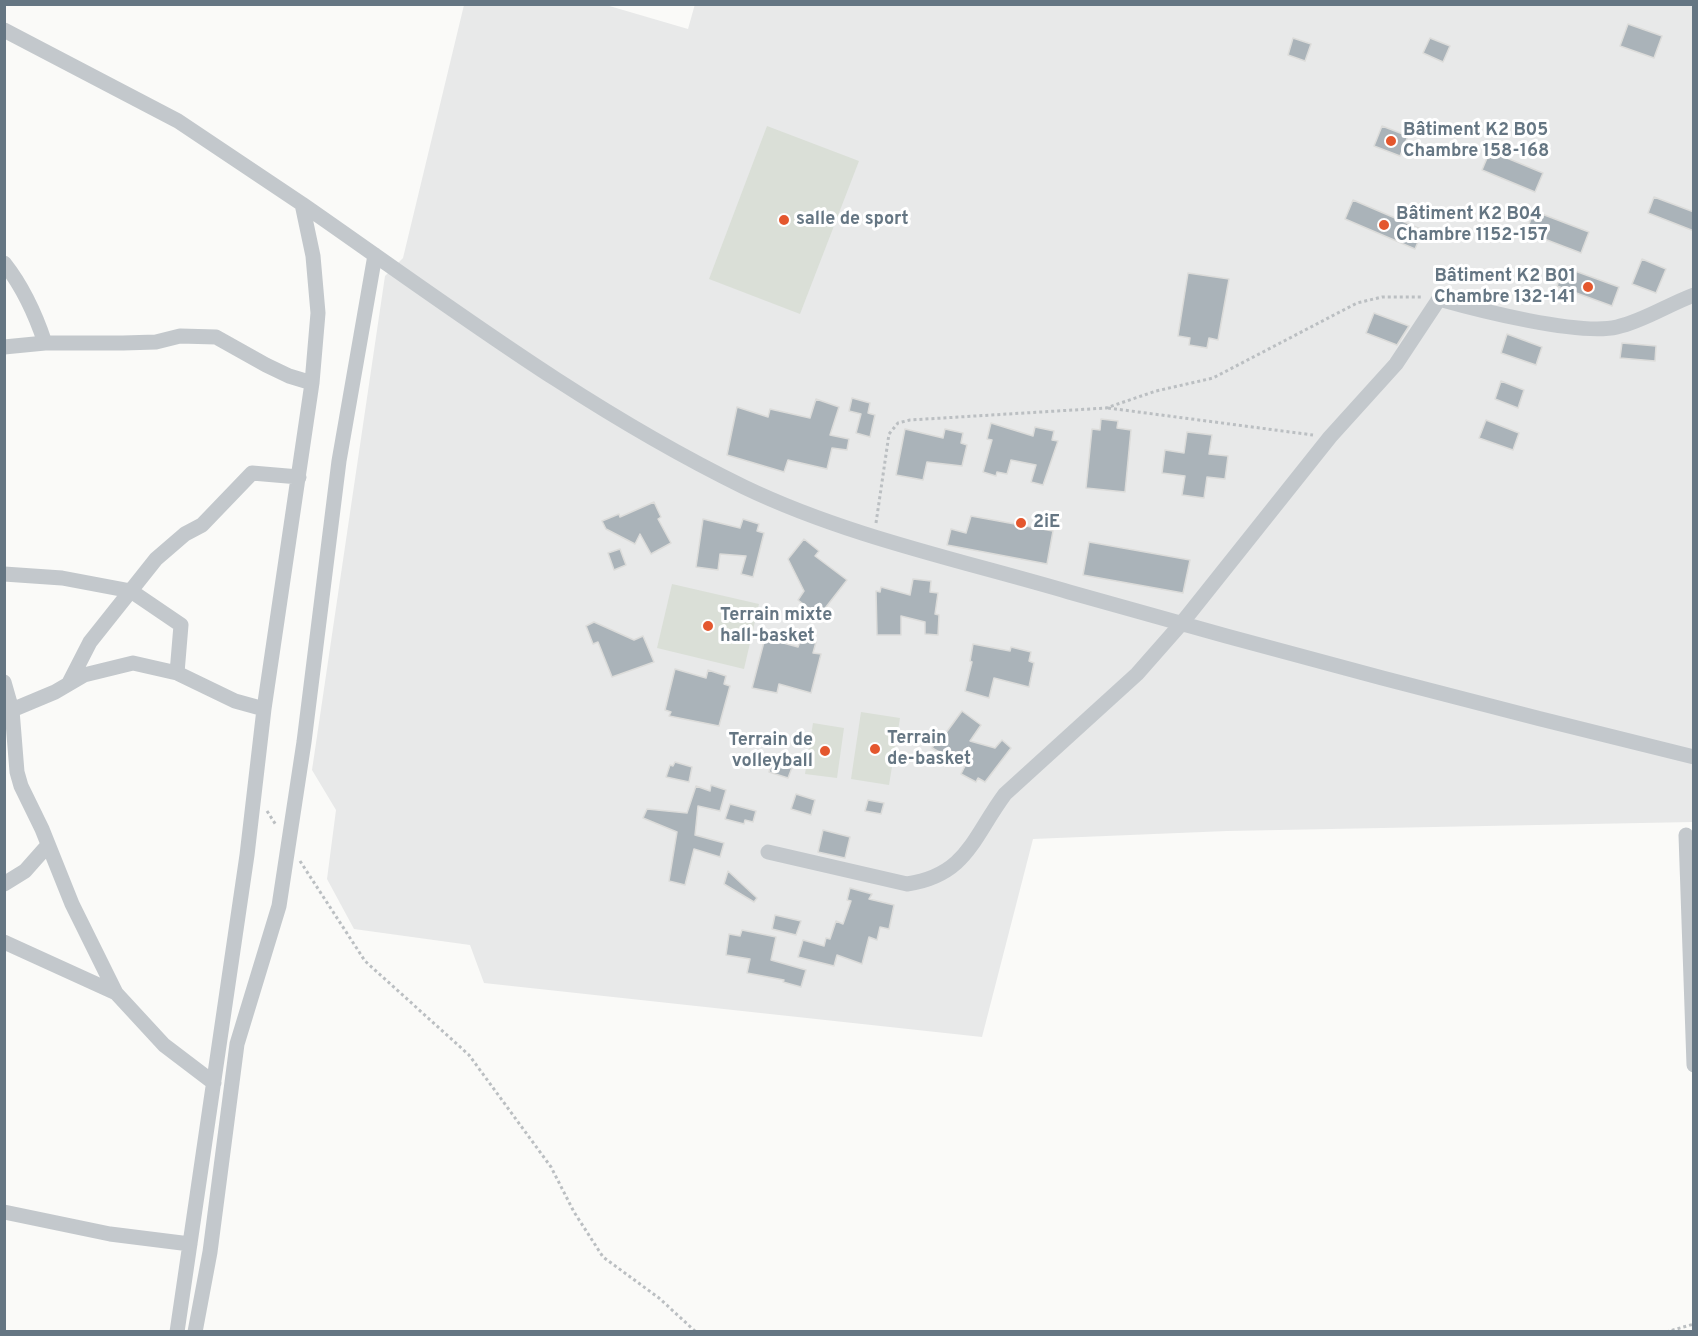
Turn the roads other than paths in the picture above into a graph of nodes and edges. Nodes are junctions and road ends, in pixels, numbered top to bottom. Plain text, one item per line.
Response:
1 (4, 30) edge
2 (302, 204) junction
3 (375, 255) junction
4 (4, 262) edge
5 (1694, 295) edge
6 (45, 343) junction
7 (4, 347) edge
8 (312, 383) junction
9 (299, 477) junction
10 (4, 574) edge
11 (131, 591) junction
12 (1181, 624) junction
13 (177, 673) junction
14 (4, 682) edge
15 (69, 683) junction
16 (264, 709) junction
17 (8, 711) edge
18 (1694, 757) edge
19 (1686, 835) dead end
20 (48, 845) junction
21 (768, 852) dead end
22 (4, 884) edge
23 (4, 942) edge
24 (116, 993) junction
25 (1694, 1065) edge
26 (214, 1083) junction
27 (4, 1212) edge
28 (190, 1244) junction
29 (177, 1332) edge
30 (195, 1332) edge

1 - 2 street
2 - 3 street
2 - 8 street
3 - 12 street
3 - 30 street
4 - 6 street
5 - 12 street
6 - 7 street
6 - 8 street
8 - 9 street
9 - 11 street
9 - 16 street
10 - 11 street
11 - 13 street
11 - 15 street
12 - 18 street
12 - 21 street
13 - 15 street
13 - 16 street
14 - 17 street
15 - 17 street
16 - 26 street
17 - 20 street
19 - 25 street
20 - 22 street
20 - 24 street
23 - 24 street
24 - 26 street
26 - 28 street
27 - 28 street
28 - 29 street

